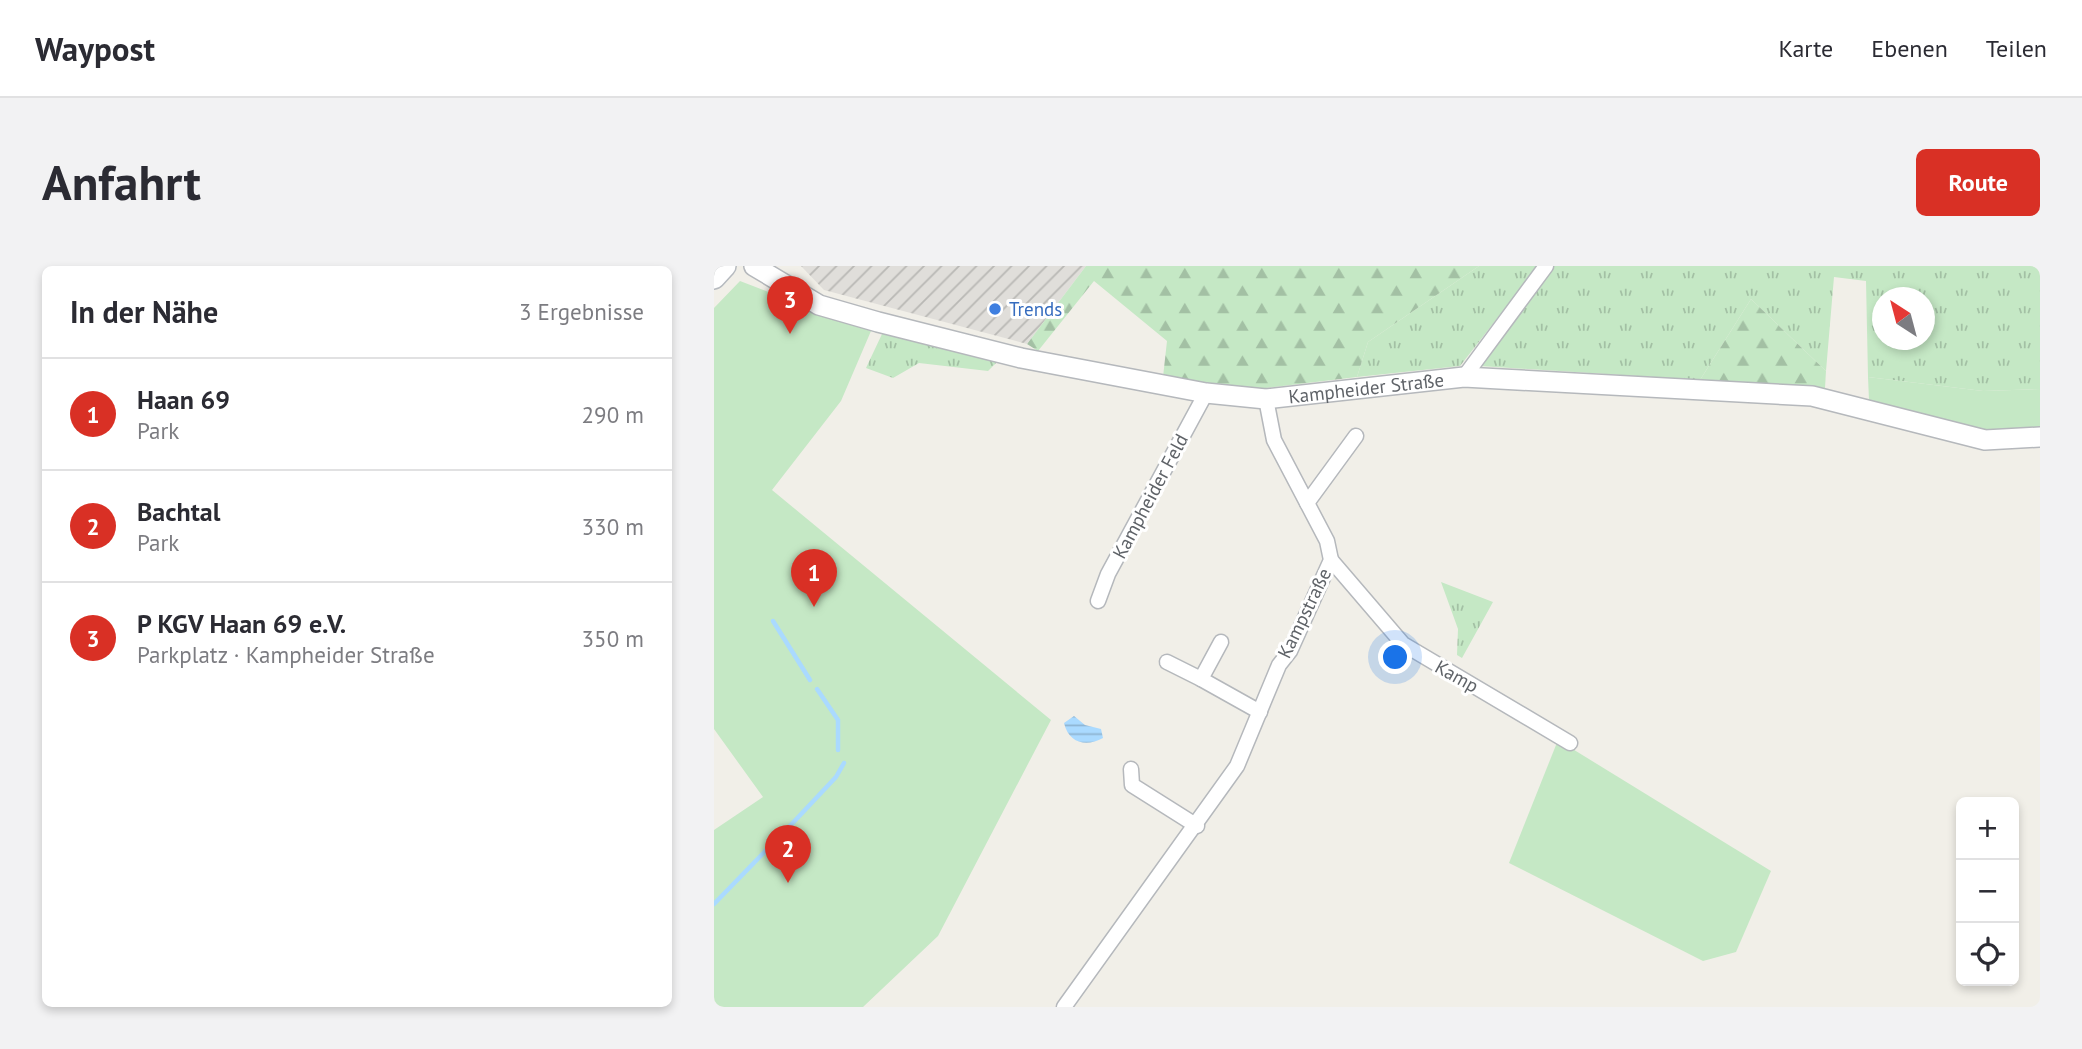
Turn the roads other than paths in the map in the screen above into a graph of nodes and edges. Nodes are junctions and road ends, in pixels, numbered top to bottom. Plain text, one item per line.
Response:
1 (725, 266) edge
2 (754, 266) edge
3 (1546, 266) edge
4 (779, 275) edge
5 (714, 278) edge
6 (1464, 377) junction
7 (1206, 393) junction
8 (1266, 399) junction
9 (1356, 436) dead end
10 (2040, 437) edge
11 (1307, 503) junction
12 (1331, 560) junction
13 (1098, 601) dead end
14 (1221, 642) dead end
15 (1167, 662) dead end
16 (1201, 679) junction
17 (1260, 712) junction
18 (1570, 743) dead end
19 (1131, 769) dead end
20 (1197, 826) junction
21 (1064, 1007) edge

1 - 5 main road
2 - 4 street, Kampheider Straße
3 - 6 street
4 - 7 street, Kampheider Straße
6 - 8 street, Kampheider Straße
6 - 10 street, Kampheider Straße
7 - 8 street, Kampheider Straße
7 - 13 street, Kampheider Feld
8 - 11 street, Kampstraße
9 - 11 street
11 - 12 street, Kampstraße
12 - 17 street, Kampstraße
12 - 18 street, Kamp
14 - 16 street
15 - 16 street
16 - 17 street
17 - 20 street, Kampstraße
19 - 20 street
20 - 21 street, Kampstraße

